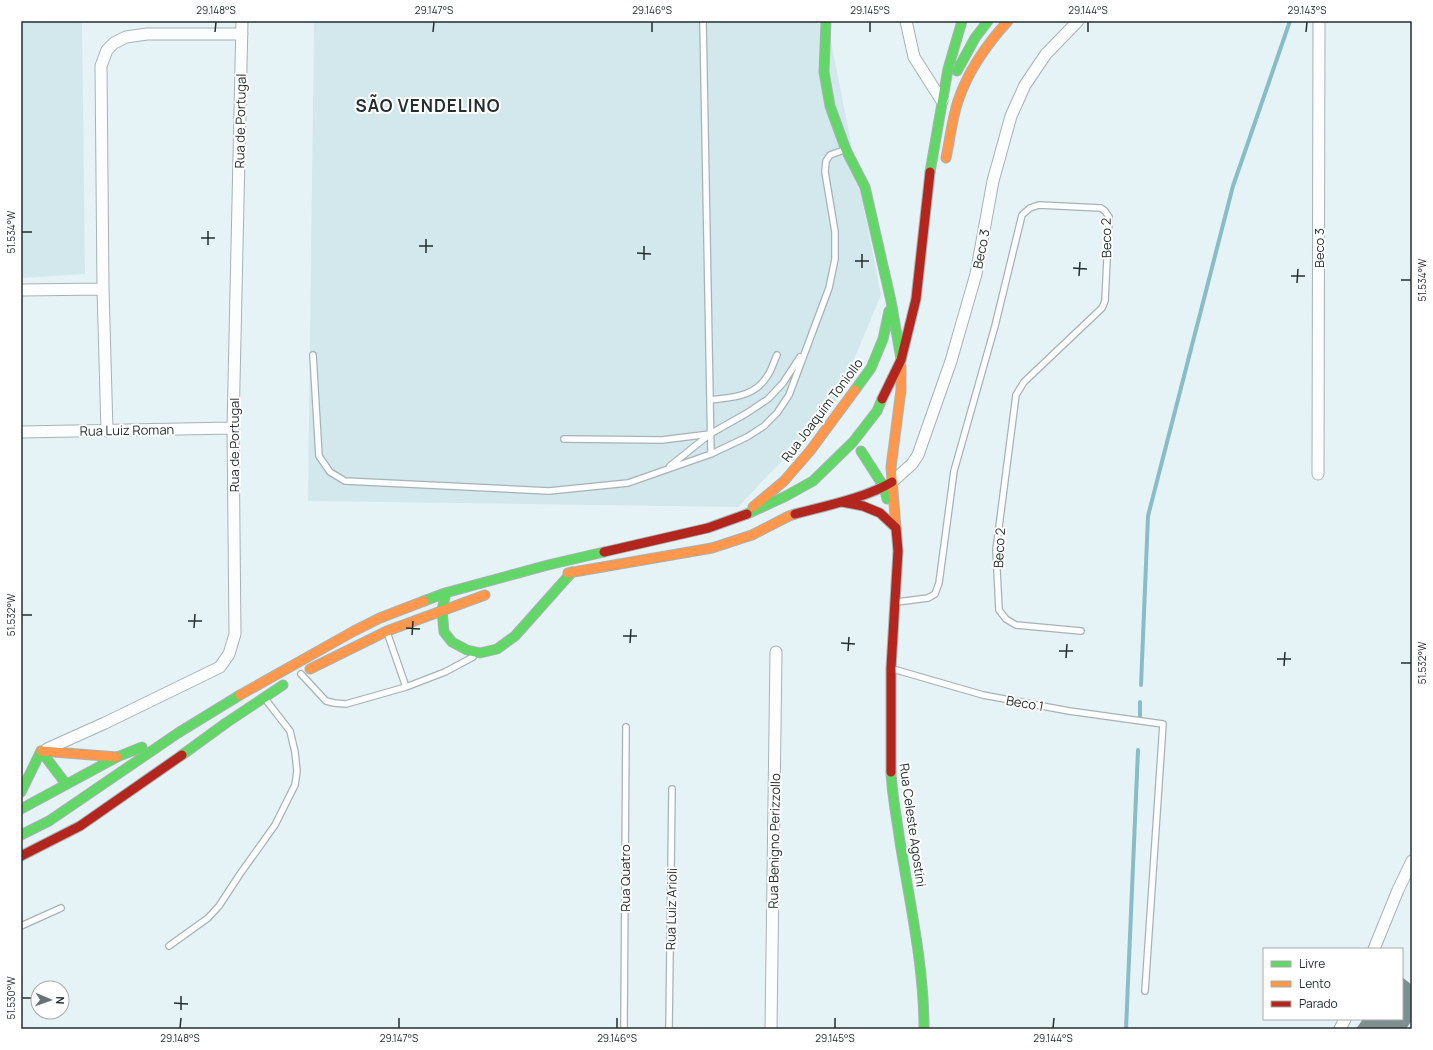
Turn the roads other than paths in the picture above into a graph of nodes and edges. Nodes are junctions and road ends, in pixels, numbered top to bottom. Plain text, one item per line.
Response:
1 (242, 21) edge
2 (703, 21) edge
3 (826, 21) edge
4 (906, 21) edge
5 (962, 21) edge
6 (988, 21) edge
7 (1008, 21) edge
8 (1078, 21) edge
9 (1319, 21) edge
10 (242, 34) junction
11 (943, 101) junction
12 (846, 150) junction
13 (944, 168) dead end
14 (103, 289) junction
15 (21, 290) edge
16 (891, 302) junction
17 (805, 351) junction
18 (312, 355) dead end
19 (777, 355) dead end
20 (901, 360) junction
21 (910, 365) dead end
22 (902, 385) junction
23 (711, 400) junction
24 (889, 409) dead end
25 (233, 428) junction
26 (106, 431) junction
27 (21, 432) edge
28 (710, 434) junction
29 (564, 439) dead end
30 (861, 451) dead end
31 (711, 454) junction
32 (666, 469) junction
33 (1318, 474) dead end
34 (888, 485) junction
35 (806, 501) dead end
36 (842, 502) junction
37 (789, 516) junction
38 (741, 517) junction
39 (896, 528) junction
40 (572, 572) junction
41 (557, 576) dead end
42 (496, 592) dead end
43 (445, 593) junction
44 (895, 602) junction
45 (442, 610) junction
46 (408, 624) junction
47 (420, 629) dead end
48 (387, 631) junction
49 (1082, 631) dead end
50 (433, 634) dead end
51 (452, 642) junction
52 (776, 652) dead end
53 (480, 653) junction
54 (891, 668) junction
55 (295, 678) junction
56 (406, 687) junction
57 (264, 697) junction
58 (626, 727) dead end
59 (178, 733) junction
60 (41, 751) junction
61 (117, 757) junction
62 (66, 784) junction
63 (672, 789) dead end
64 (21, 792) edge
65 (21, 809) edge
66 (49, 821) junction
67 (21, 835) edge
68 (21, 856) edge
69 (1412, 861) edge
70 (61, 908) dead end
71 (21, 926) edge
72 (169, 946) dead end
73 (1374, 948) edge
74 (1146, 991) dead end
75 (1344, 1020) edge
76 (624, 1029) edge
77 (669, 1029) edge
78 (771, 1029) edge
79 (924, 1029) edge
80 (1340, 1029) edge

1 - 10 street, Rua de Portugal
2 - 23 lane
3 - 12 main road, Rua Joaquim Toniollo
4 - 11 street
5 - 11 main road
6 - 11 main road
7 - 13 main road
8 - 34 street, Beco 3
9 - 33 street, Beco 3
10 - 14 street
10 - 25 street, Rua de Portugal
11 - 20 main road
12 - 16 main road, Rua Joaquim Toniollo
12 - 17 lane
14 - 15 street
14 - 26 street
16 - 20 main road
16 - 38 main road, Rua Joaquim Toniollo
17 - 28 lane
17 - 31 lane
18 - 32 lane
19 - 23 lane
20 - 22 main road
20 - 38 main road
21 - 22 main road
22 - 24 main road
22 - 34 main road
23 - 28 lane
25 - 26 street, Rua Luiz Roman
25 - 60 street, Rua de Portugal
26 - 27 street, Rua Luiz Roman
28 - 29 lane
28 - 31 lane
28 - 32 lane
30 - 34 main road
31 - 32 lane
34 - 36 main road
34 - 39 main road, Rua Celeste Agostini
35 - 37 main road
36 - 37 main road
36 - 39 main road
37 - 40 main road
38 - 43 main road
39 - 44 main road, Rua Celeste Agostini
40 - 41 main road
40 - 53 main road
42 - 45 main road
43 - 45 main road
43 - 59 main road
44 - 49 lane, Beco 2
44 - 54 main road, Rua Celeste Agostini
45 - 46 main road
45 - 51 main road
46 - 47 main road
46 - 48 main road
48 - 55 main road
48 - 56 lane
50 - 51 main road
51 - 53 main road
52 - 78 street, Rua Benigno Perizzollo
53 - 56 lane
54 - 74 lane, Beco 1
54 - 79 main road, Rua Celeste Agostini
55 - 56 lane
55 - 57 main road
57 - 68 main road
57 - 72 lane
58 - 76 lane, Rua Quatro
59 - 61 main road
59 - 66 main road
60 - 61 main road
60 - 62 main road
60 - 64 main road
61 - 62 main road
62 - 65 main road
62 - 66 main road
63 - 77 lane, Rua Luiz Arioli
66 - 67 main road
69 - 73 street
70 - 71 lane
75 - 80 street

